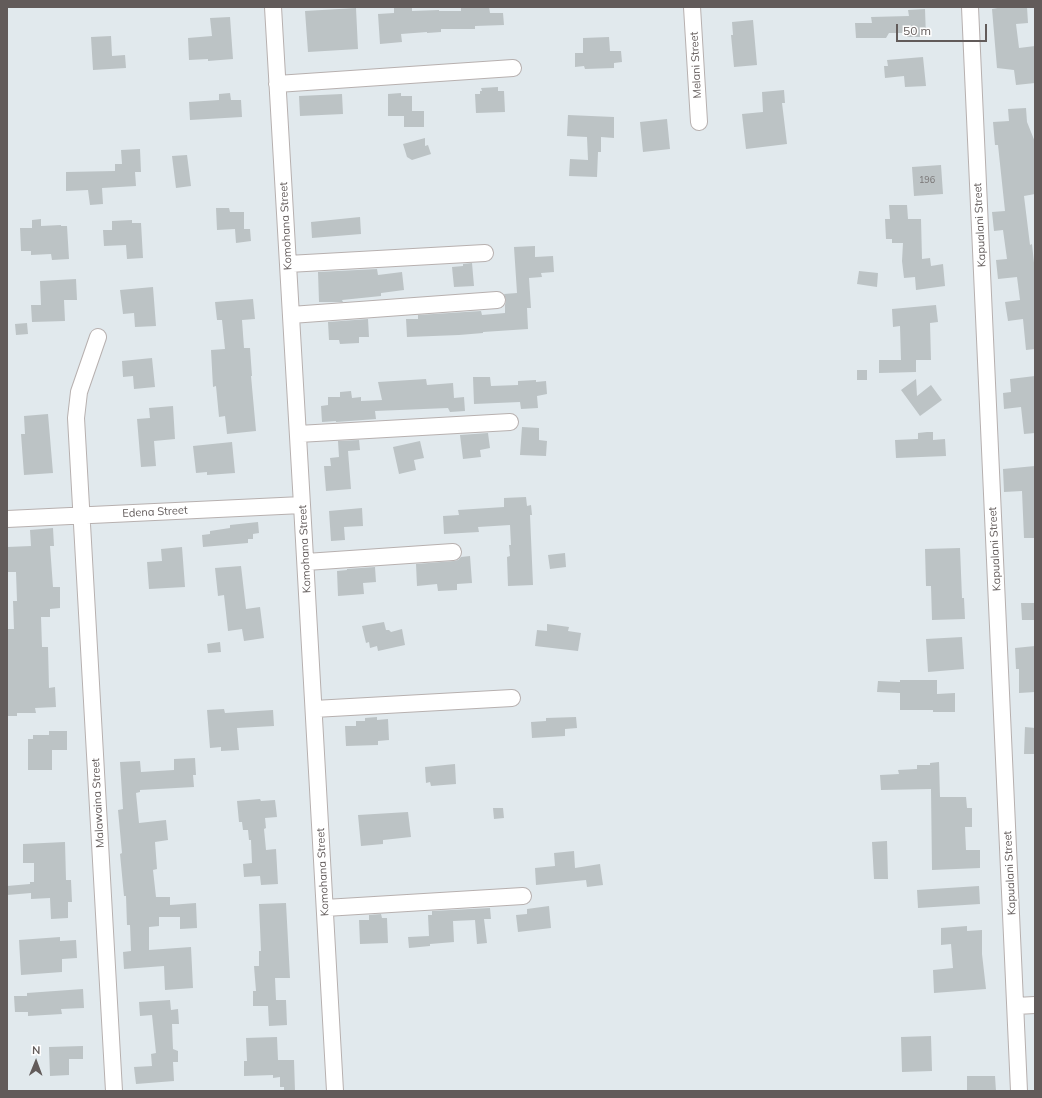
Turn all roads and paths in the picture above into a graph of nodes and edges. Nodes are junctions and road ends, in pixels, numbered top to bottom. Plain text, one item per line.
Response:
1 (273, 7) edge
2 (692, 7) edge
3 (970, 7) edge
4 (513, 68) dead end
5 (277, 84) junction
6 (699, 122) dead end
7 (486, 253) dead end
8 (288, 264) junction
9 (497, 300) dead end
10 (291, 315) junction
11 (98, 337) dead end
12 (510, 422) dead end
13 (298, 434) junction
14 (302, 505) junction
15 (82, 515) junction
16 (7, 519) edge
17 (453, 552) dead end
18 (306, 562) junction
19 (512, 698) dead end
20 (314, 709) junction
21 (523, 896) dead end
22 (325, 908) junction
23 (1035, 1005) edge
24 (1016, 1006) junction
25 (114, 1091) edge
26 (335, 1091) edge
27 (1020, 1091) edge

1 - 5 street, Komohana Street
2 - 6 street, Melani Street
3 - 24 street, Kapualani Street
4 - 5 street
5 - 8 street, Komohana Street
7 - 8 street
8 - 10 street, Komohana Street
9 - 10 street
10 - 13 street, Komohana Street
11 - 15 street, Malawaina Street
12 - 13 street
13 - 14 street, Komohana Street
14 - 15 street, Edena Street
14 - 18 street, Komohana Street
15 - 16 street, Edena Street
15 - 25 street, Malawaina Street
17 - 18 street
18 - 20 street, Komohana Street
19 - 20 street
20 - 22 street, Komohana Street
21 - 22 street
22 - 26 street, Komohana Street
23 - 24 street
24 - 27 street, Kapualani Street

